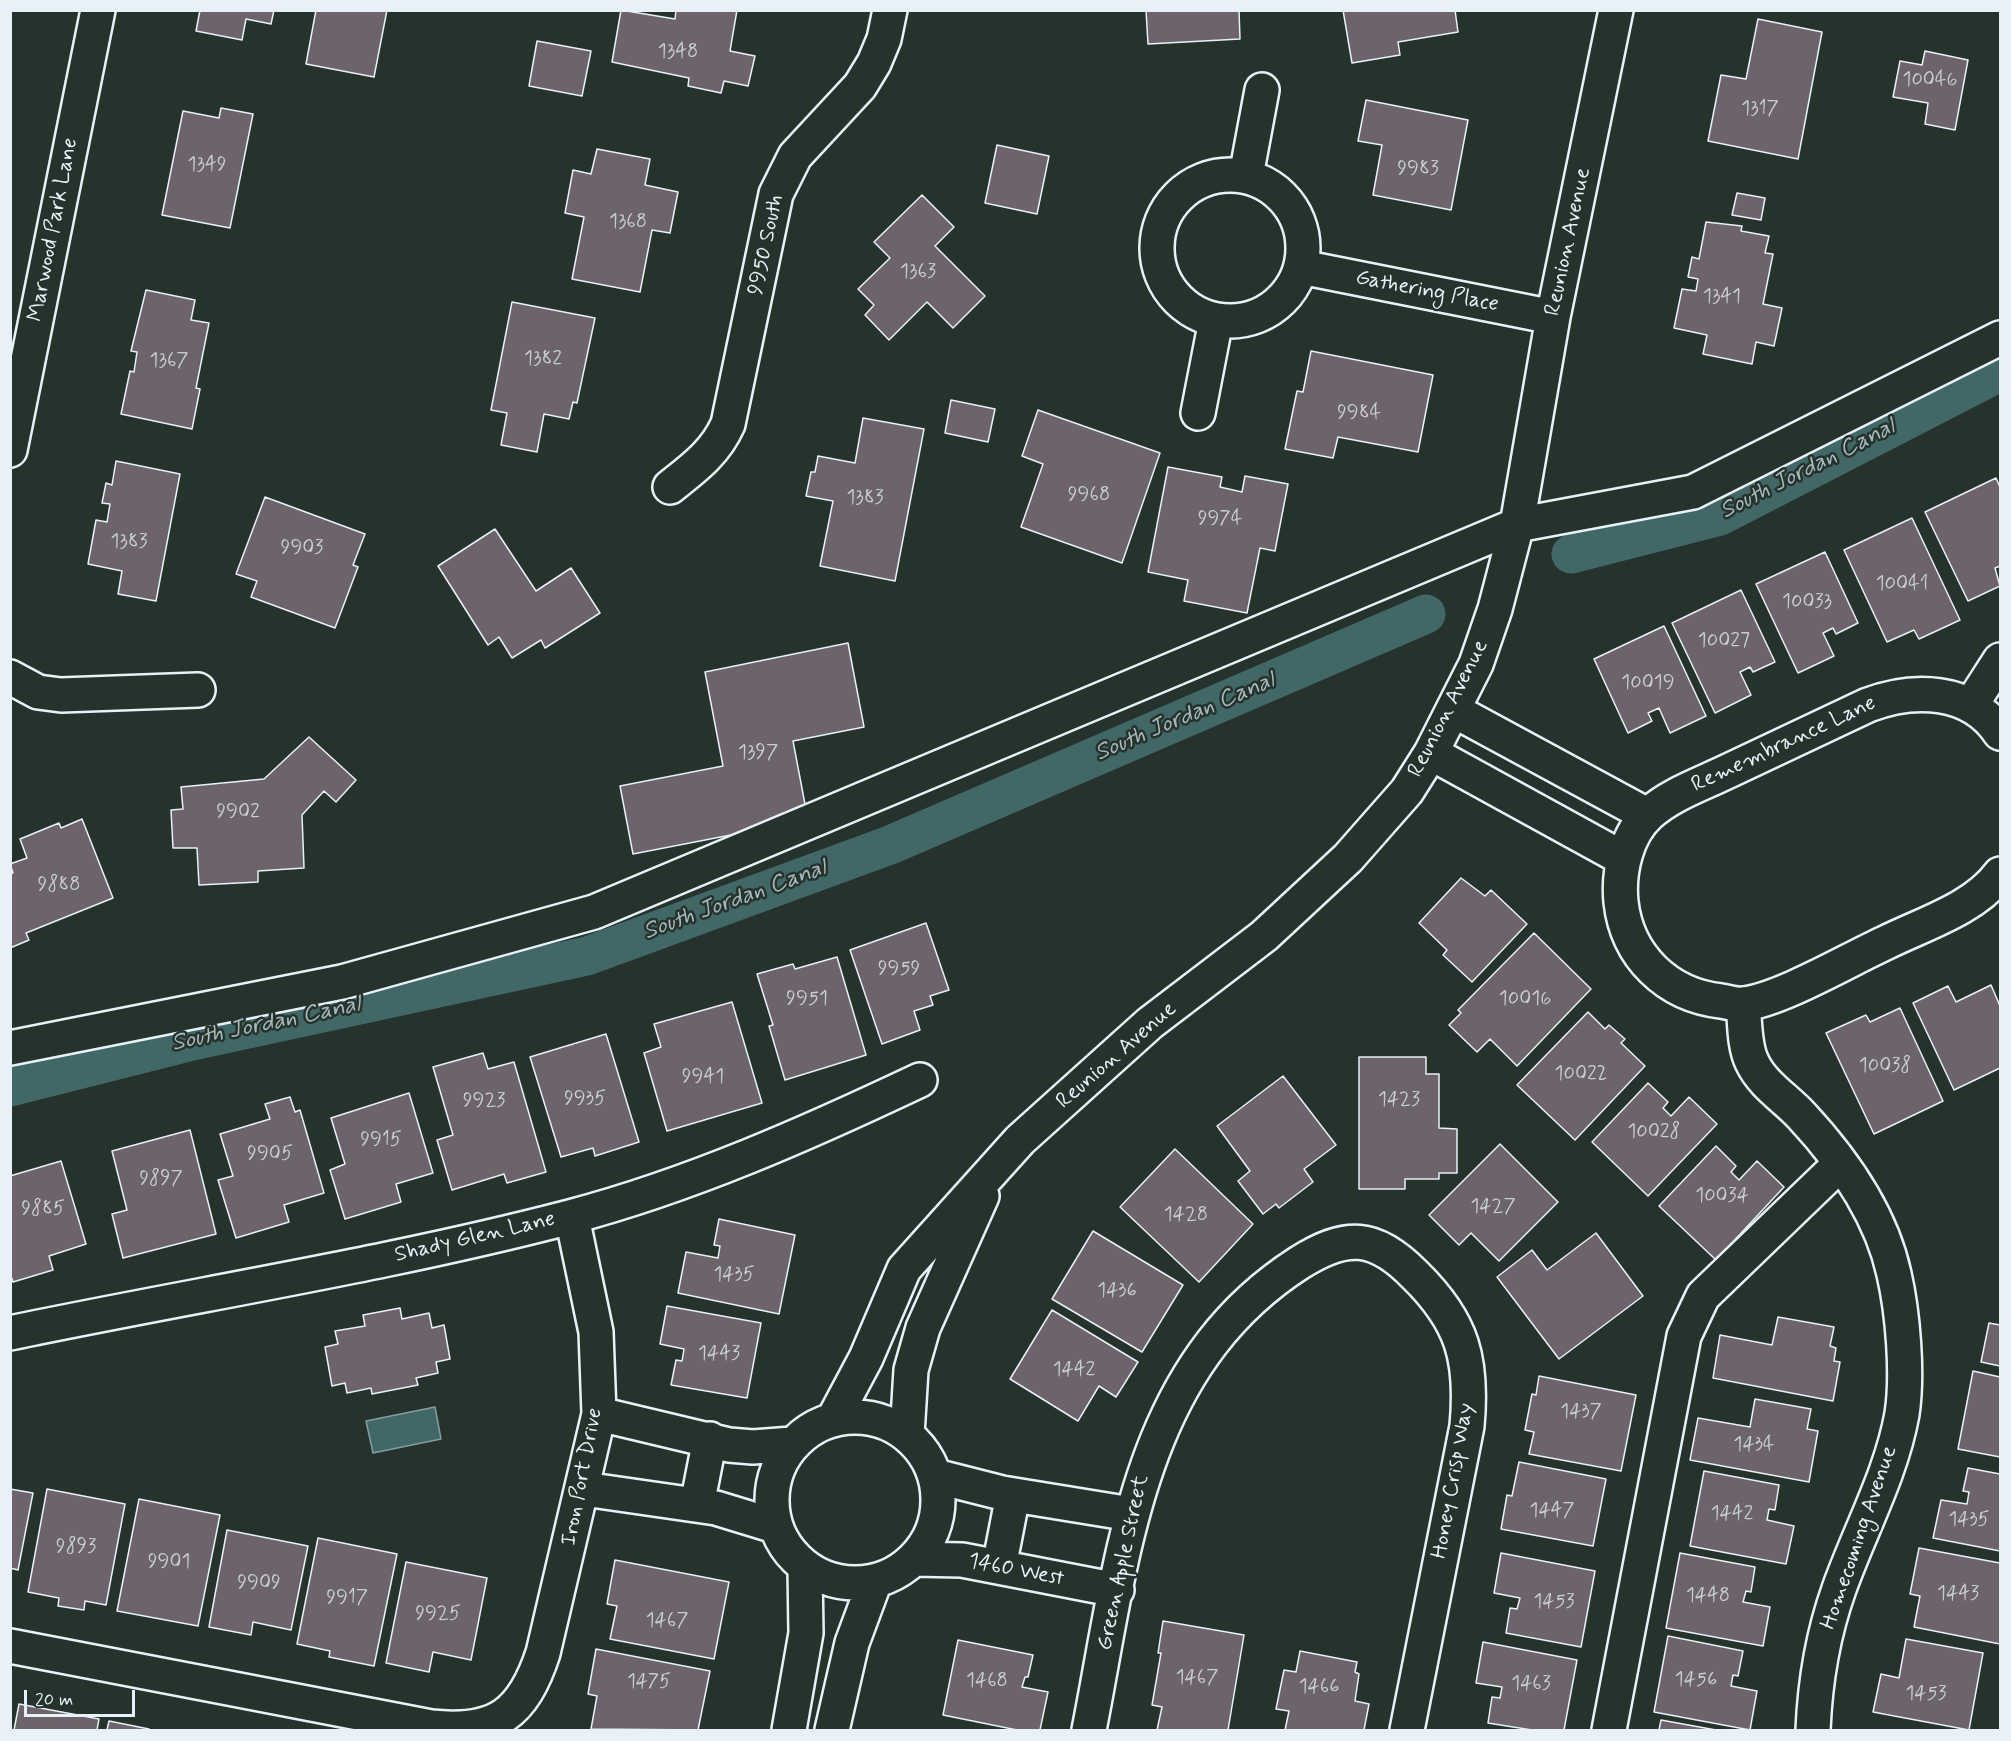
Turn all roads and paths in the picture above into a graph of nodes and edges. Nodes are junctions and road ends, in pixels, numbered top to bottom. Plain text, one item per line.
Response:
1 (98, 10) edge
2 (890, 10) edge
3 (1616, 10) edge
4 (1262, 90) dead end
5 (1246, 176) junction
6 (1301, 267) junction
7 (1554, 316) junction
8 (1216, 320) junction
9 (2001, 338) edge
10 (1198, 412) dead end
11 (10, 450) edge
12 (670, 488) dead end
13 (1517, 525) junction
14 (2001, 660) edge
15 (10, 677) edge
16 (198, 690) dead end
17 (1971, 705) junction
18 (1453, 710) junction
19 (2001, 733) edge
20 (1431, 753) junction
21 (1549, 762) junction
22 (1525, 805) junction
23 (1647, 815) junction
24 (1624, 859) junction
25 (2001, 874) edge
26 (1743, 1004) junction
27 (10, 1048) edge
28 (920, 1080) dead end
29 (1840, 1164) junction
30 (996, 1167) junction
31 (572, 1217) junction
32 (1359, 1242) joint
33 (10, 1333) edge
34 (599, 1414) junction
35 (833, 1420) junction
36 (908, 1435) junction
37 (710, 1439) junction
38 (792, 1444) junction
39 (935, 1476) junction
40 (584, 1489) junction
41 (1013, 1495) junction
42 (697, 1505) junction
43 (1131, 1514) junction
44 (775, 1526) junction
45 (914, 1559) junction
46 (999, 1566) junction
47 (806, 1568) junction
48 (875, 1581) junction
49 (1117, 1590) junction
50 (10, 1646) edge
51 (789, 1731) edge
52 (832, 1731) edge
53 (1089, 1731) edge
54 (1407, 1731) edge
55 (1609, 1731) edge
56 (1813, 1731) edge

1 - 11 street, Marwood Park Lane
2 - 12 street, 9950 South
3 - 7 street, Reunion Avenue
4 - 5 street
5 - 6 street
5 - 8 street
6 - 7 street, Gathering Place
6 - 8 street
7 - 13 street, Reunion Avenue
8 - 10 street
9 - 13 street
13 - 18 street, Reunion Avenue
13 - 27 street
14 - 17 street
15 - 16 street
17 - 19 street, Remembrance Lane
17 - 23 street, Remembrance Lane
18 - 20 street, Reunion Avenue
18 - 21 street
20 - 22 street
20 - 30 street, Reunion Avenue
21 - 22 street
21 - 23 street
22 - 24 street
23 - 24 street, Remembrance Lane
24 - 26 street
25 - 26 street
26 - 29 street, Homecoming Avenue
28 - 31 street, Shady Glen Lane
29 - 55 street
29 - 56 street, Homecoming Avenue
30 - 35 street, Reunion Avenue
30 - 36 street, Reunion Avenue
31 - 33 street, Shady Glen Lane
31 - 34 street, Iron Port Drive
32 - 43 street, Green Apple Street
32 - 54 street, Honey Crisp Way
34 - 37 street
34 - 40 street, Iron Port Drive
35 - 36 street
35 - 38 street
36 - 39 street
37 - 38 street
37 - 42 street
38 - 44 street
39 - 41 street
39 - 45 street
40 - 42 street
40 - 50 street, Iron Port Drive
41 - 43 street
41 - 46 street
42 - 44 street
43 - 49 street, Green Apple Street
44 - 47 street
45 - 46 street, 1460 West
45 - 48 street
46 - 49 street, 1460 West
47 - 48 street
47 - 51 street
48 - 52 street
49 - 53 street, Green Apple Street

